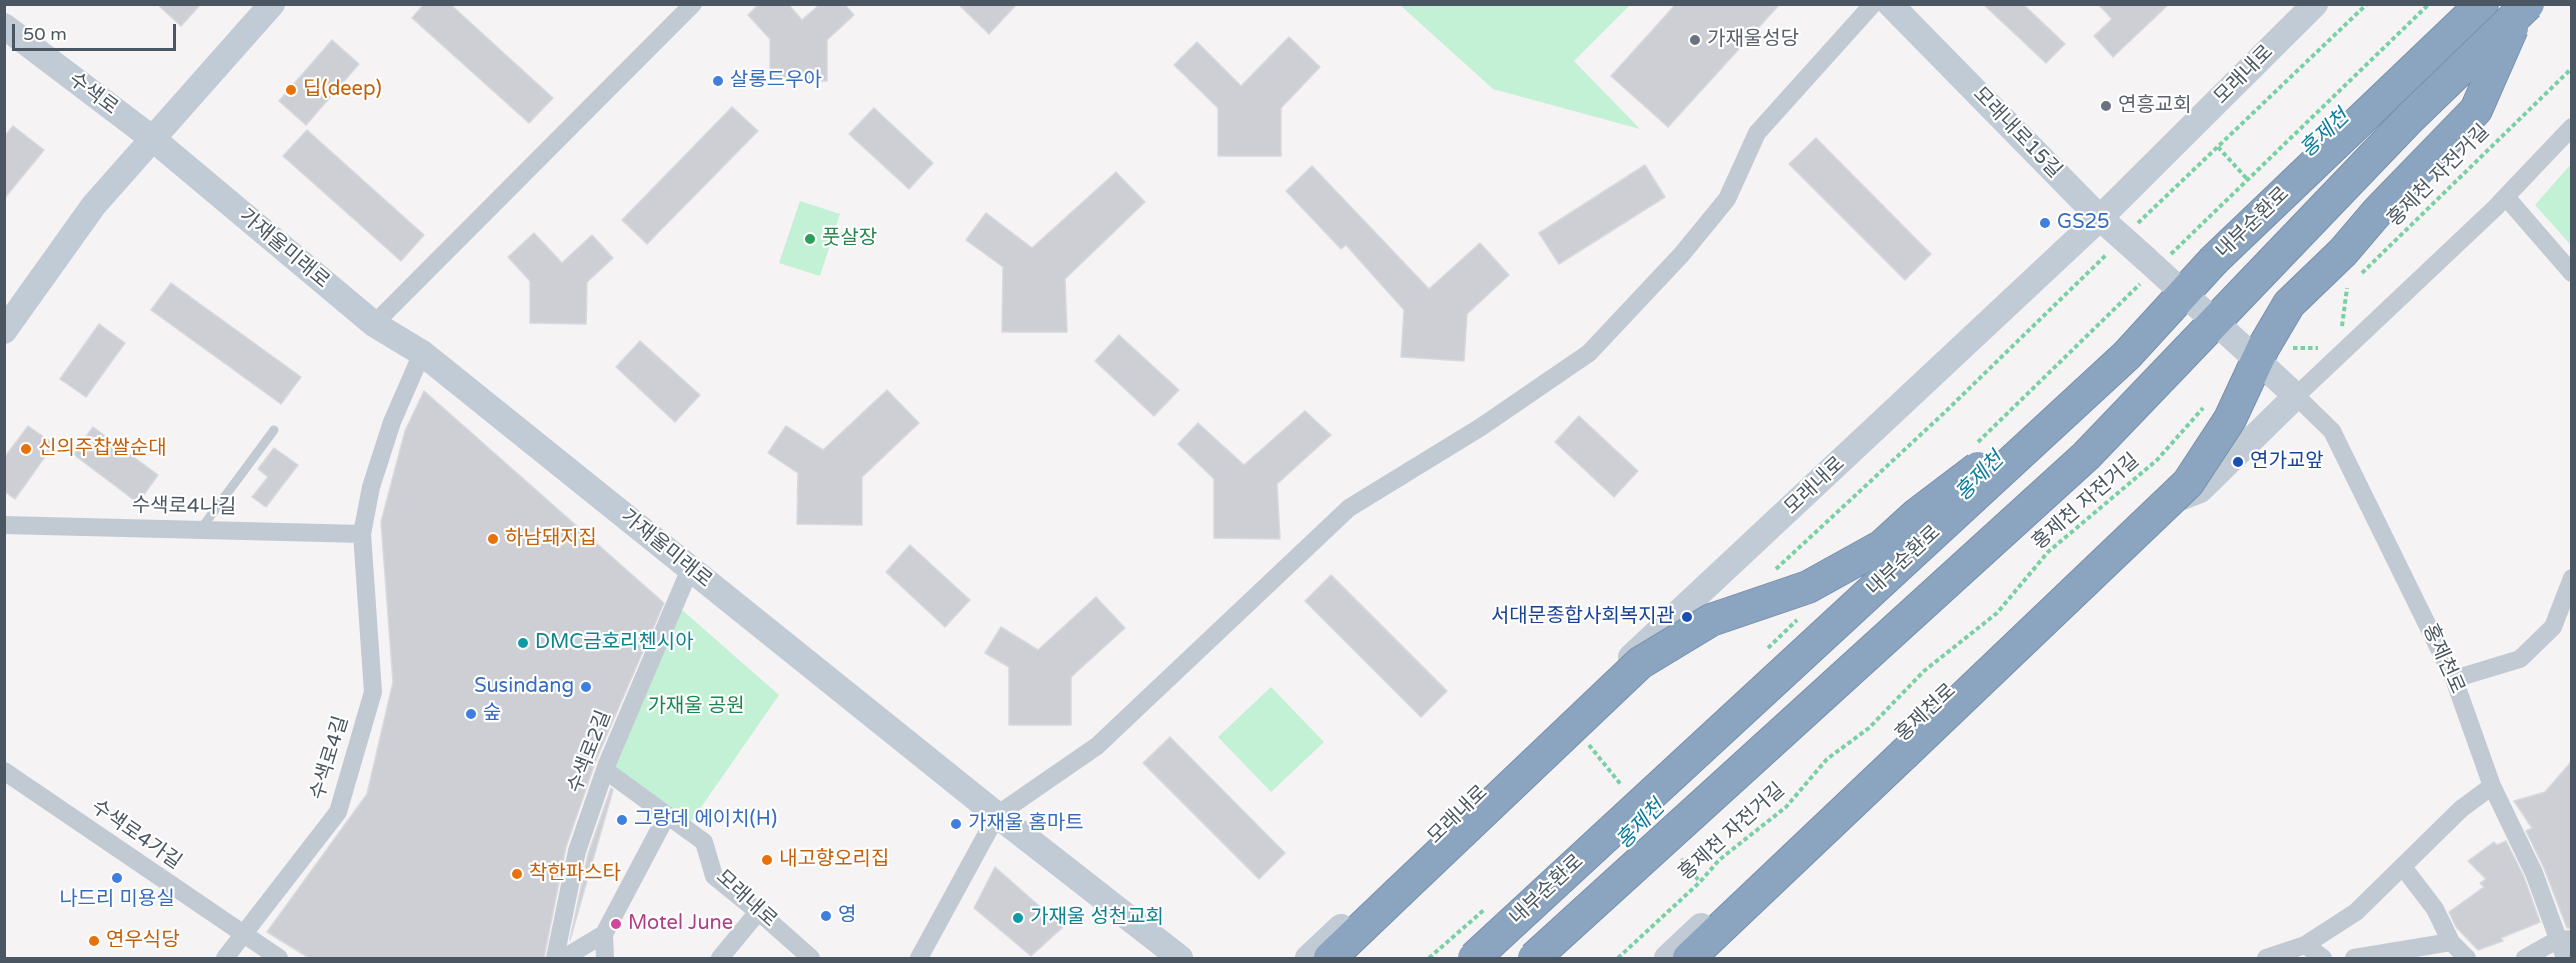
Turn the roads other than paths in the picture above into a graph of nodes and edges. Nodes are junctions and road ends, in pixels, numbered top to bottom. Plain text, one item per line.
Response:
1 (272, 4) edge
2 (693, 4) edge
3 (1873, 4) edge
4 (1890, 4) edge
5 (2315, 4) edge
6 (2482, 4) edge
7 (2523, 10) edge
8 (4, 26) edge
9 (2571, 127) edge
10 (153, 139) junction
11 (2505, 197) junction
12 (2100, 218) junction
13 (2571, 273) edge
14 (374, 324) junction
15 (4, 331) edge
16 (422, 353) junction
17 (2127, 355) junction
18 (2296, 396) junction
19 (274, 430) dead end
20 (2200, 490) junction
21 (4, 525) edge
22 (200, 530) junction
23 (362, 534) junction
24 (690, 568) junction
25 (2571, 578) edge
26 (2454, 679) junction
27 (605, 770) junction
28 (4, 771) edge
29 (2492, 786) junction
30 (997, 814) junction
31 (667, 815) junction
32 (2403, 867) junction
33 (758, 912) junction
34 (604, 934) junction
35 (242, 936) junction
36 (2564, 939) edge
37 (2451, 942) junction
38 (2305, 945) junction
39 (225, 958) edge
40 (279, 958) edge
41 (555, 958) edge
42 (564, 958) edge
43 (605, 958) edge
44 (720, 958) edge
45 (811, 958) edge
46 (919, 958) edge
47 (1180, 958) edge
48 (1308, 958) edge
49 (1330, 958) edge
50 (1474, 958) edge
51 (1534, 958) edge
52 (1667, 958) edge
53 (1689, 958) edge
54 (1702, 958) edge
55 (2266, 958) edge
56 (2323, 958) edge
57 (2354, 958) edge
58 (2467, 958) edge
59 (2525, 958) edge
60 (2565, 958) edge

1 - 10 main road
2 - 14 street
3 - 30 street
4 - 12 main road, 모래내로15길
5 - 12 main road, 모래내로
6 - 17 highway, 내부순환로, bridge
7 - 51 highway, 내부순환로, bridge
7 - 53 highway, bridge
8 - 10 main road, 수색로
9 - 11 street, 홍제천로
10 - 14 main road, 가재울미래로
10 - 15 main road
11 - 13 street
11 - 18 street, 홍제천로
12 - 18 main road, 모래내로15길, bridge
12 - 48 main road, 모래내로
14 - 16 main road, 가재울미래로
16 - 23 street, 수색로4길
16 - 24 main road, 가재울미래로
17 - 49 highway, bridge
17 - 50 highway, 내부순환로, bridge
18 - 20 main road, 홍제천로
18 - 26 street, 홍제천로
19 - 22 lane
20 - 52 main road, 홍제천로
20 - 54 street, 홍제천로
21 - 22 street, 수색로4나길
22 - 23 street, 수색로4나길
23 - 35 street, 수색로4길
24 - 27 street, 수색로2길
24 - 30 main road, 가재울미래로
25 - 26 street
26 - 29 street, 홍제천로
27 - 31 street, 모래내로
27 - 41 street, 수색로2길
28 - 35 street, 수색로4가길
29 - 32 street
29 - 36 street, 홍제천로
30 - 46 street
30 - 47 main road, 가재울미래로
31 - 33 street, 모래내로
31 - 34 street
32 - 37 street
32 - 38 street
33 - 44 street
33 - 45 street, 모래내로
34 - 42 street
34 - 43 street
35 - 39 street, 수색로4길
35 - 40 street
36 - 59 street
36 - 60 street, 홍제천로
37 - 57 street
37 - 58 street
38 - 55 street
38 - 56 street

